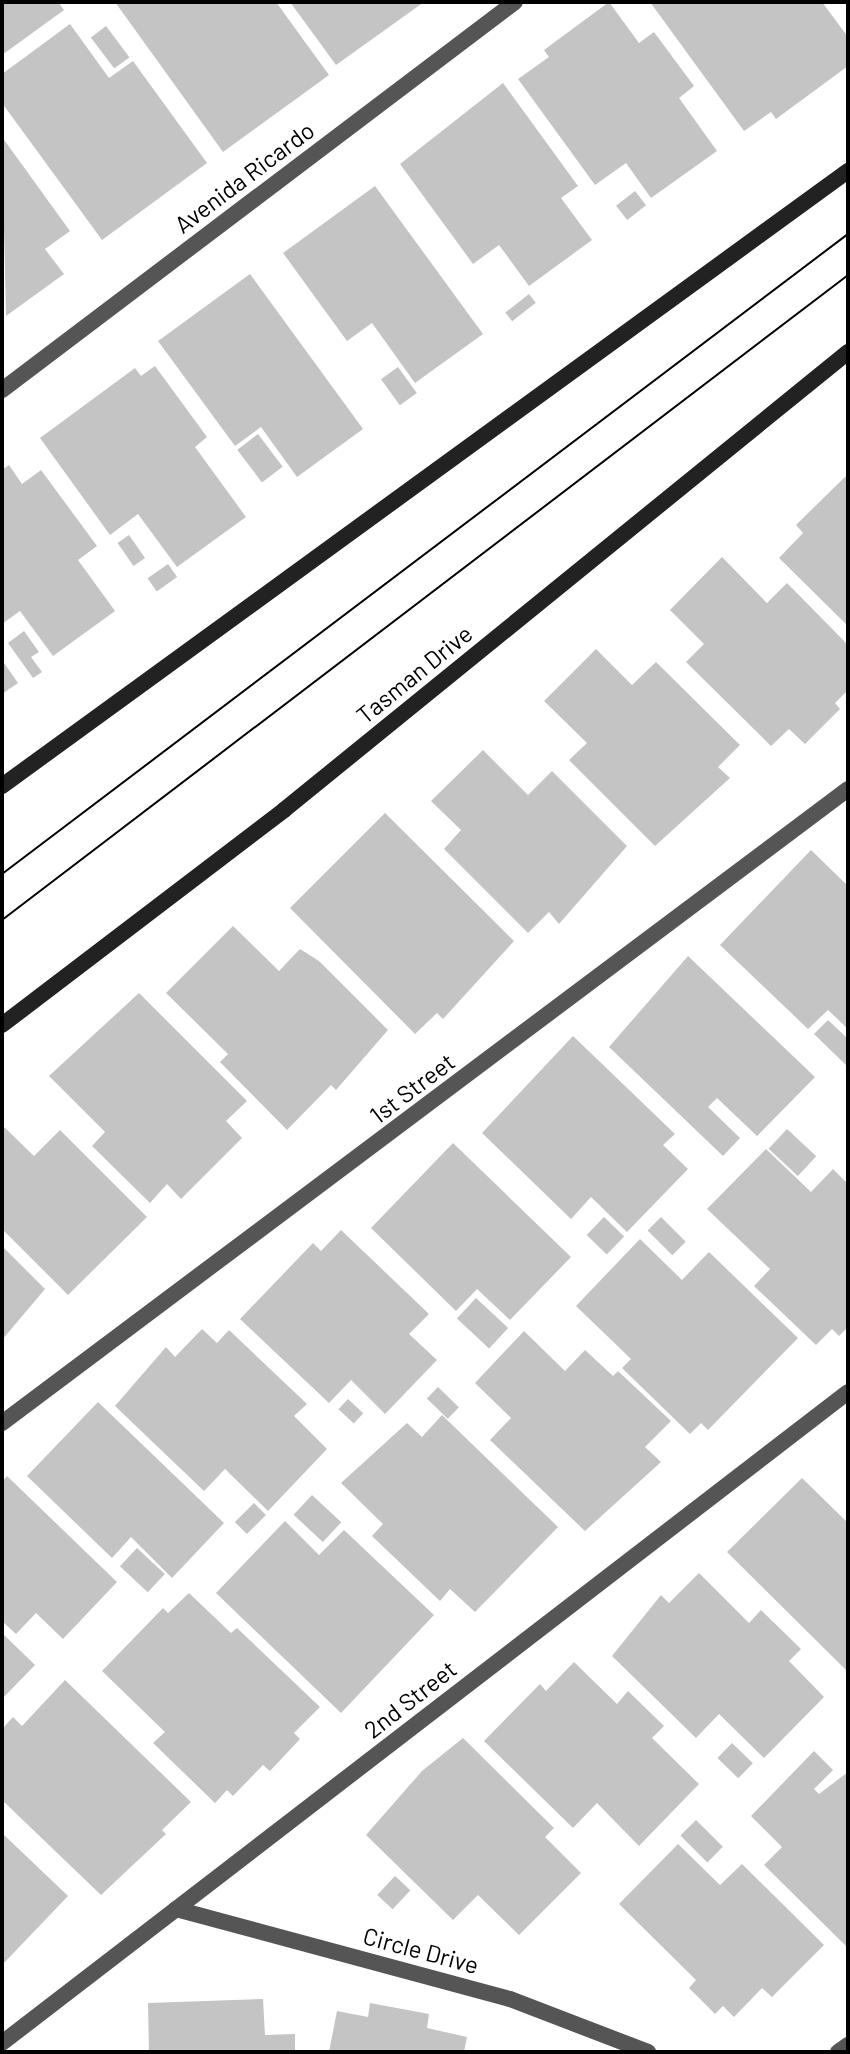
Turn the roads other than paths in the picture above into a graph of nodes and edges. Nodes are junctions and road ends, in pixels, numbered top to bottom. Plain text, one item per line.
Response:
1 (515, 2) edge
2 (848, 171) edge
3 (848, 352) edge
4 (2, 390) edge
5 (2, 786) edge
6 (848, 789) edge
7 (2, 1025) edge
8 (848, 1392) edge
9 (2, 1423) edge
10 (176, 1909) junction
11 (2, 2043) edge
12 (848, 2045) edge
13 (648, 2052) edge
14 (838, 2052) edge

1 - 4 lane, Avenida Ricardo
2 - 5 street
3 - 7 street, Tasman Drive
6 - 9 lane, 1st Street
8 - 10 lane, 2nd Street
10 - 11 lane, 2nd Street
10 - 13 lane, Circle Drive
12 - 14 lane

